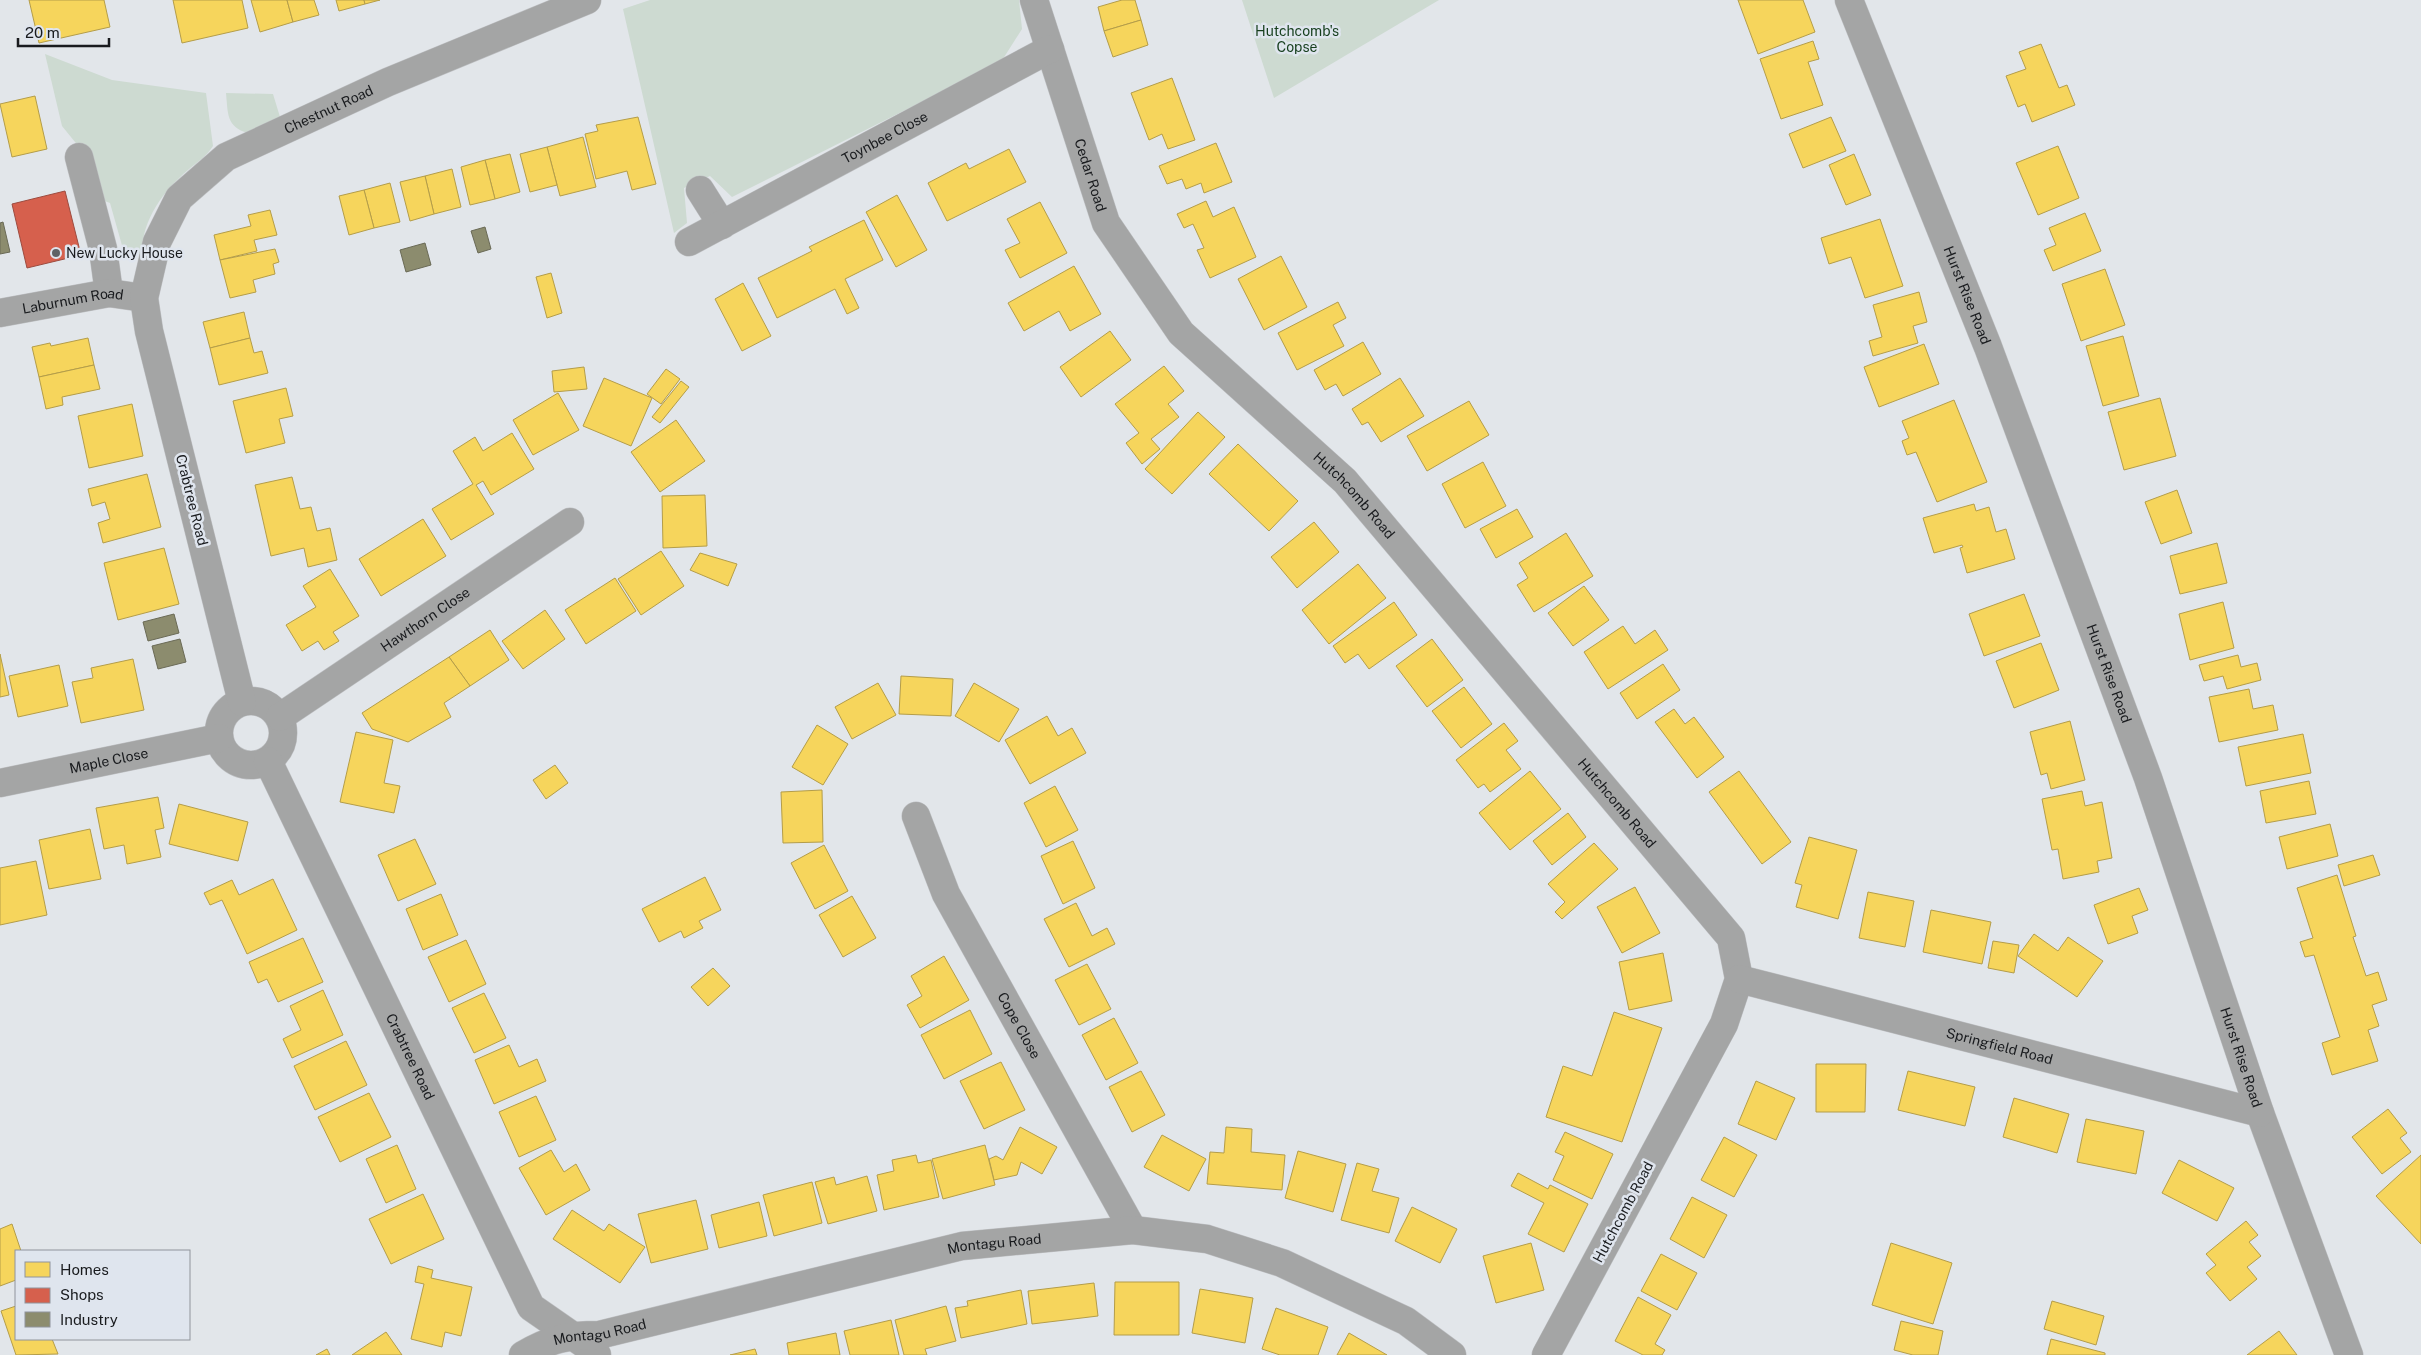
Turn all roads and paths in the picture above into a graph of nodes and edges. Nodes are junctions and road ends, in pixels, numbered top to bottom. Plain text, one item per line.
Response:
1 (587, 0) edge
2 (1034, 0) edge
3 (1848, 0) edge
4 (1050, 49) junction
5 (79, 157) dead end
6 (700, 190) dead end
7 (722, 225) junction
8 (689, 242) dead end
9 (109, 293) junction
10 (144, 298) junction
11 (0, 313) edge
12 (1182, 333) joint
13 (570, 522) dead end
14 (242, 702) junction
15 (280, 717) junction
16 (219, 738) junction
17 (268, 761) junction
18 (0, 783) edge
19 (916, 816) dead end
20 (1739, 979) junction
21 (2260, 1112) junction
22 (1133, 1230) junction
23 (569, 1335) junction
24 (523, 1355) edge
25 (597, 1355) edge
26 (1452, 1355) edge
27 (1546, 1355) edge
28 (2349, 1355) edge

1 - 10 street, Chestnut Road
2 - 4 street, Cedar Road
3 - 21 street, Hurst Rise Road
4 - 7 street, Toynbee Close
4 - 12 street, Cedar Road
5 - 9 street
6 - 7 street
7 - 8 street, Toynbee Close
9 - 10 street, Laburnum Road
9 - 11 street, Laburnum Road
10 - 14 street, Crabtree Road
12 - 20 street, Hutchcomb Road
13 - 15 street, Hawthorn Close
14 - 15 street
14 - 16 street
15 - 17 street
16 - 17 street
16 - 18 street, Maple Close
17 - 23 street, Crabtree Road
19 - 22 street, Cope Close
20 - 21 street, Springfield Road
20 - 27 street, Hutchcomb Road
21 - 28 street, Hurst Rise Road
22 - 23 street, Montagu Road
22 - 26 street, Montagu Road
23 - 24 street, Montagu Road
23 - 25 street, Crabtree Road

